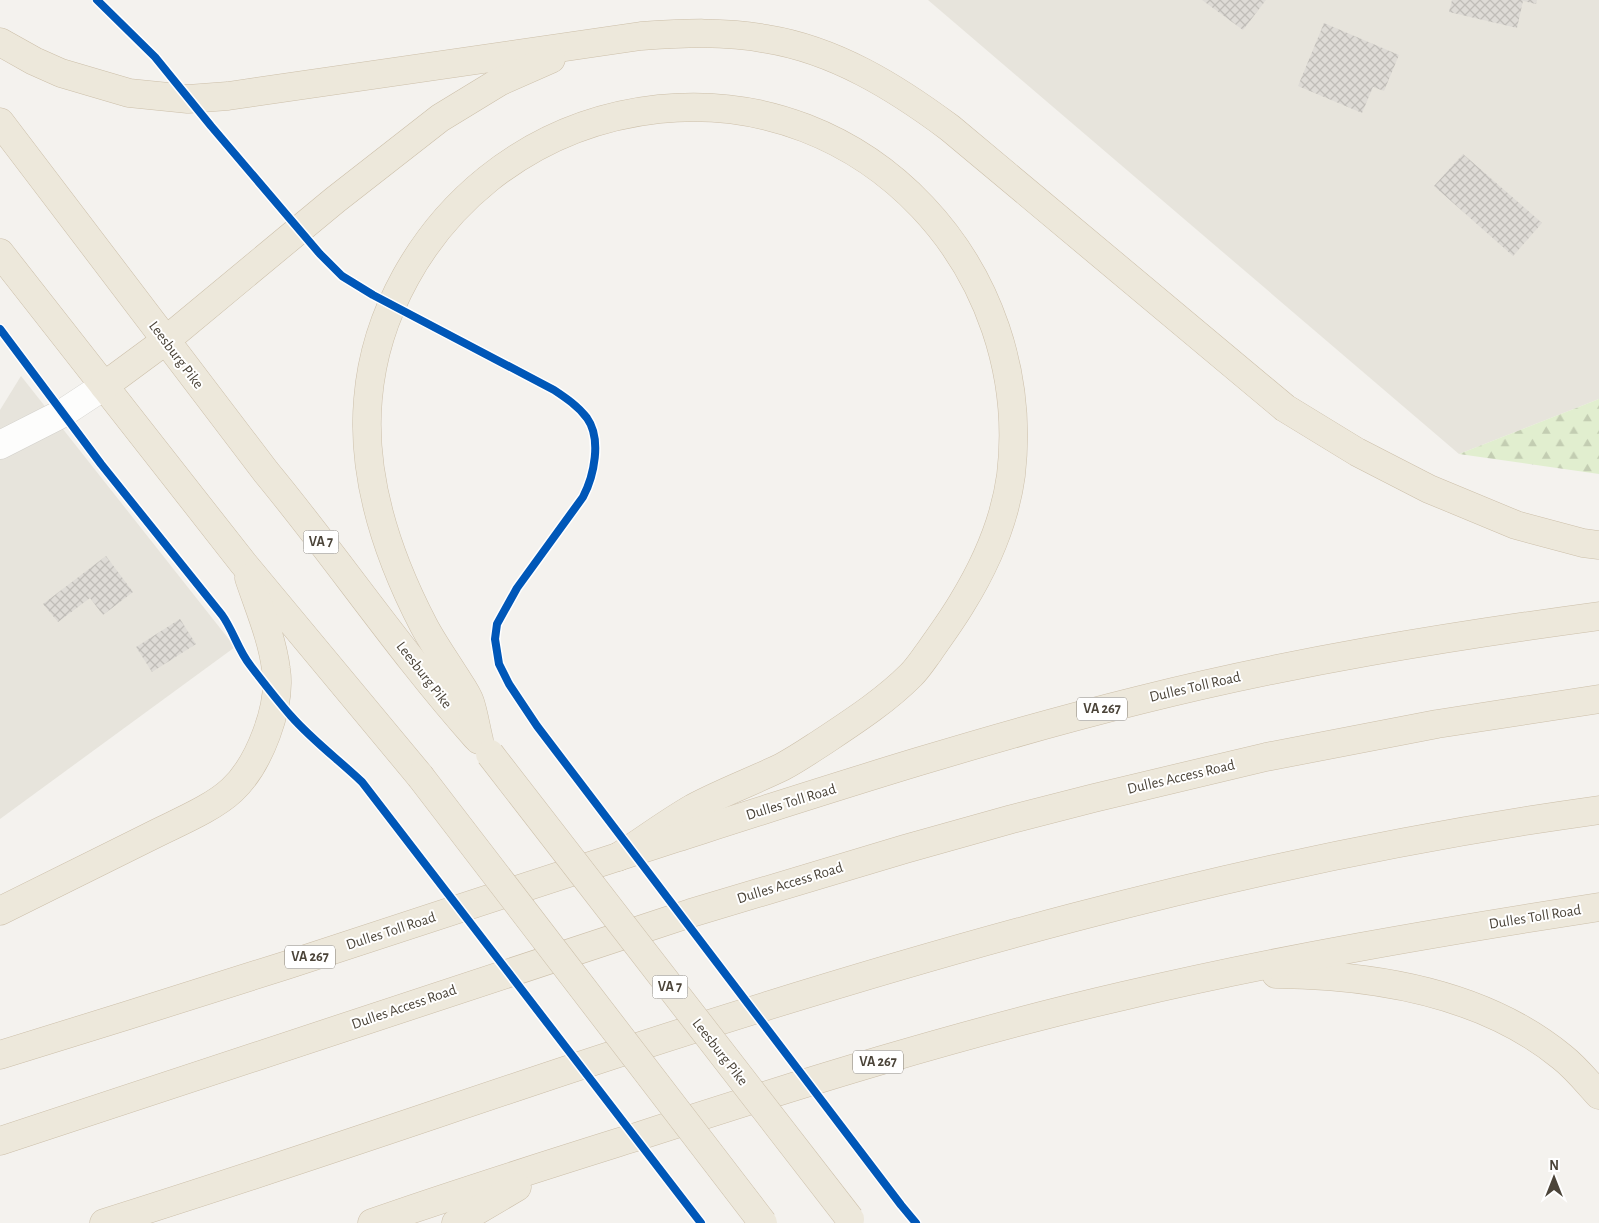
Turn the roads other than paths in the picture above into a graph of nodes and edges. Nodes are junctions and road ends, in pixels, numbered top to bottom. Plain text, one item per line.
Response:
1 (0, 42) edge
2 (597, 43) junction
3 (0, 122) edge
4 (0, 253) edge
5 (165, 341) junction
6 (104, 386) junction
7 (0, 445) edge
8 (1599, 545) edge
9 (244, 563) junction
10 (1599, 616) edge
11 (1599, 700) edge
12 (479, 740) junction
13 (1599, 810) edge
14 (618, 857) junction
15 (1599, 907) edge
16 (0, 911) edge
17 (1172, 985) junction
18 (0, 1055) edge
19 (1599, 1095) edge
20 (0, 1141) edge
21 (588, 1152) junction
22 (852, 1221) edge
23 (104, 1223) edge
24 (372, 1223) edge
25 (456, 1223) edge
26 (763, 1223) edge

1 - 2 highway
2 - 5 highway
2 - 8 highway
3 - 5 highway, Leesburg Pike / VA 7
4 - 6 highway
5 - 6 highway
5 - 12 highway, Leesburg Pike / VA 7
6 - 7 street
6 - 9 highway
9 - 16 highway
9 - 26 highway, bridge
10 - 14 highway, Dulles Toll Road / VA 267
11 - 20 highway, Dulles Access Road
12 - 14 highway
12 - 22 highway, Leesburg Pike / VA 7, bridge
13 - 23 highway
14 - 18 highway, Dulles Toll Road / VA 267
15 - 17 highway, Dulles Toll Road / VA 267
17 - 19 highway
17 - 21 highway, Dulles Toll Road / VA 267
21 - 24 highway, Dulles Toll Road / VA 267
21 - 25 highway

